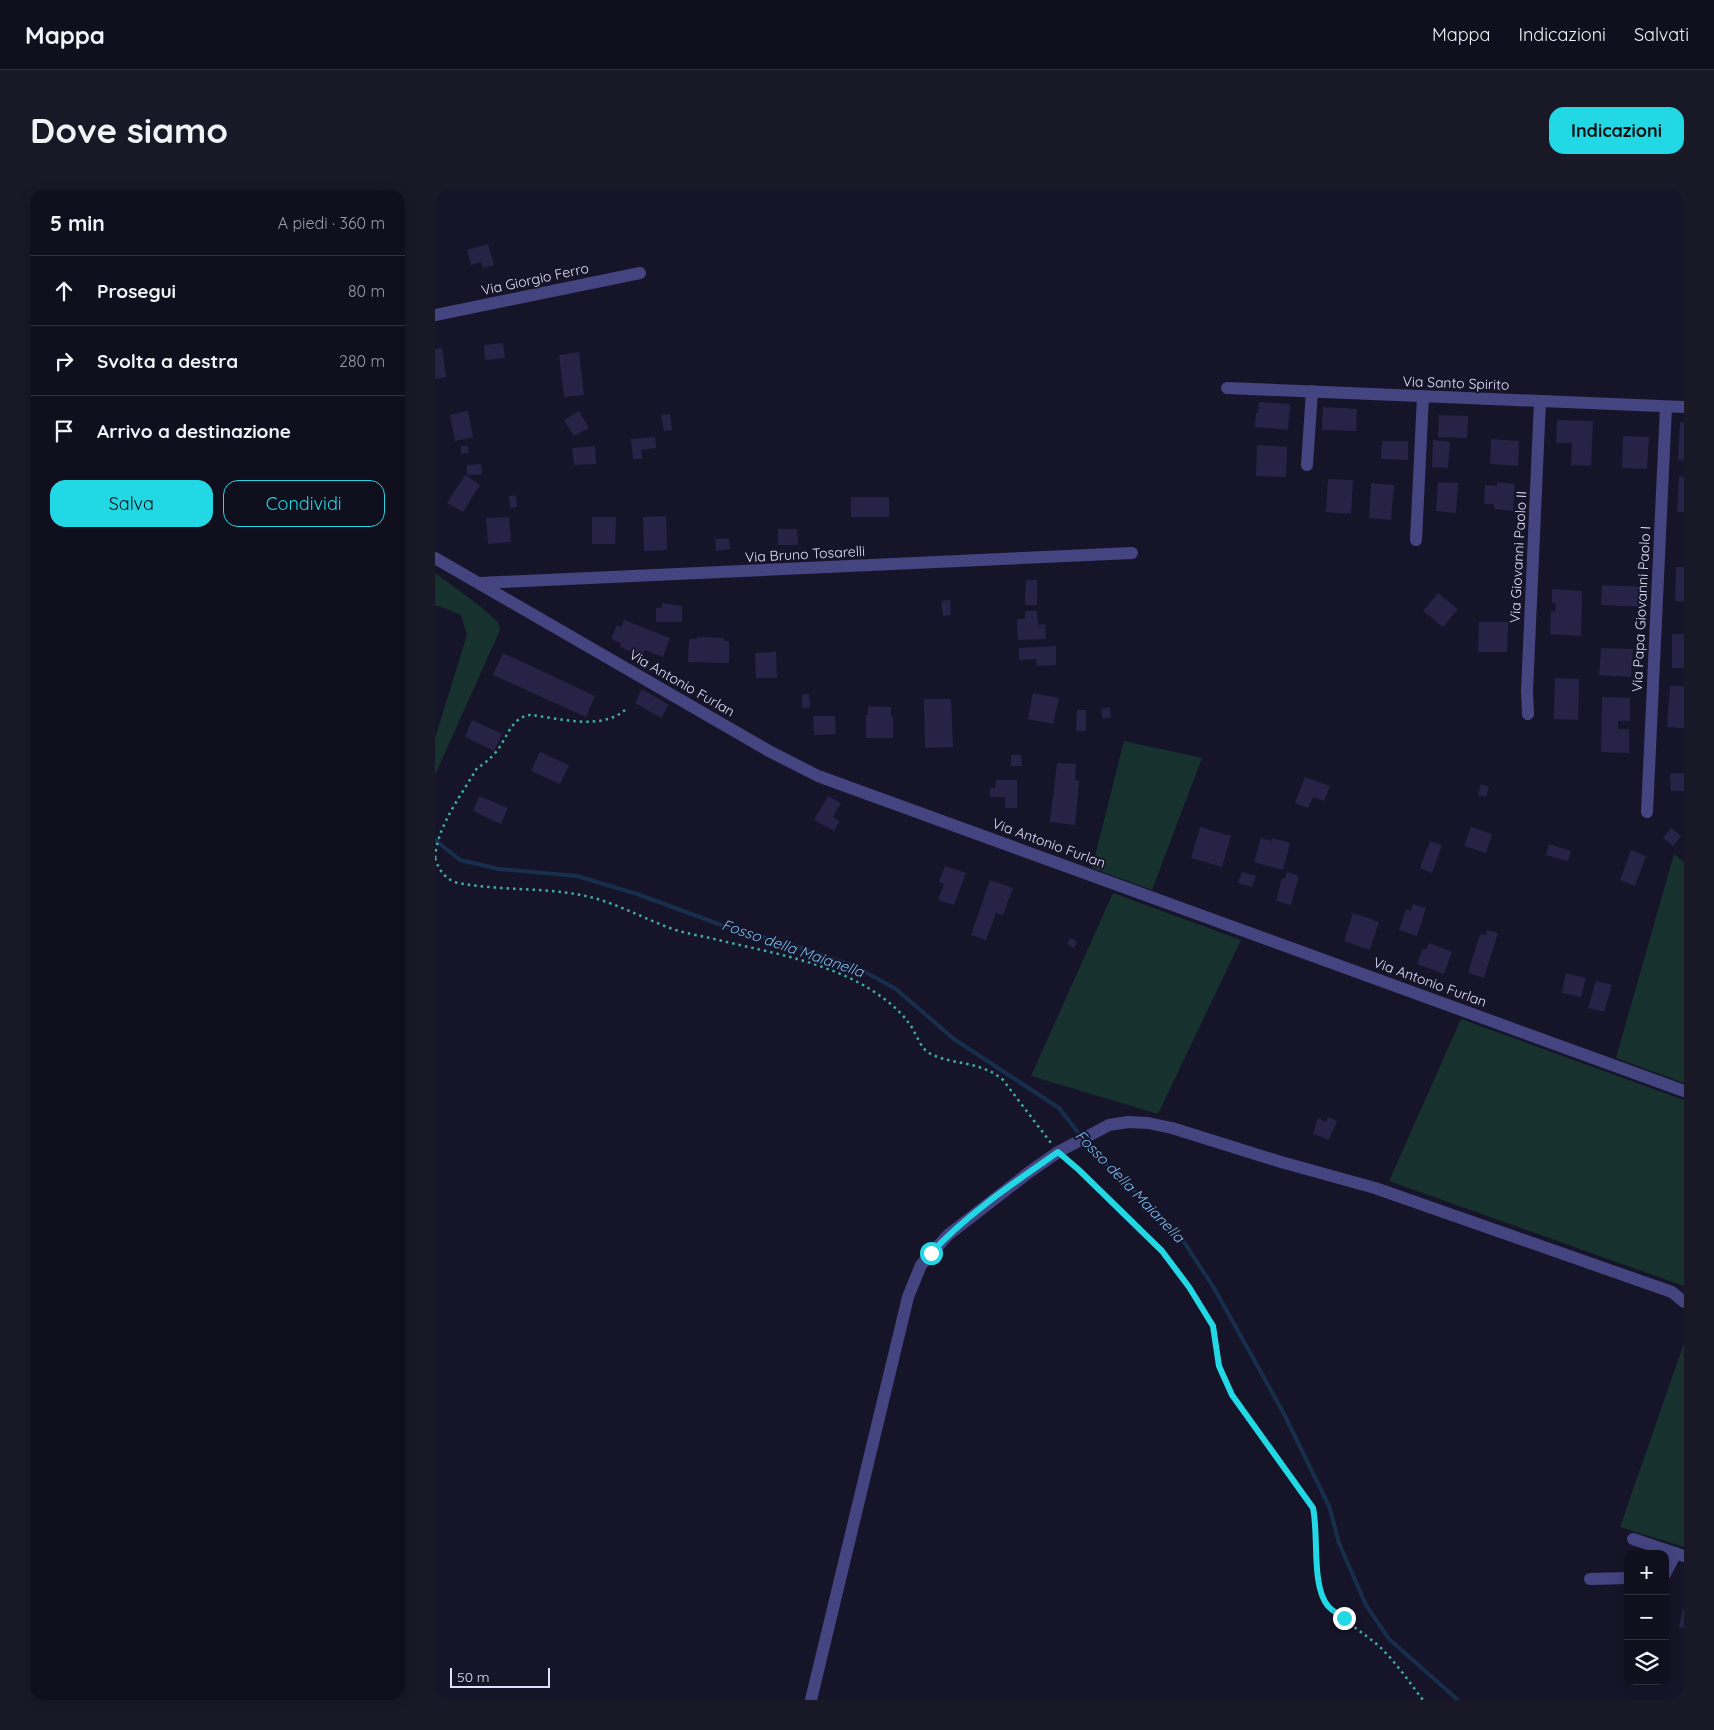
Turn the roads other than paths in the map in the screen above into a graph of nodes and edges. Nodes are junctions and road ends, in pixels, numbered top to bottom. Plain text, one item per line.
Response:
1 (640, 273) dead end
2 (435, 315) edge
3 (1227, 388) dead end
4 (1312, 391) junction
5 (1423, 396) junction
6 (1540, 401) junction
7 (1666, 407) junction
8 (1684, 407) edge
9 (1307, 465) dead end
10 (1416, 540) dead end
11 (1132, 553) dead end
12 (435, 558) edge
13 (480, 583) junction
14 (1528, 714) dead end
15 (1647, 812) dead end
16 (1684, 1091) edge
17 (1684, 1302) edge
18 (1633, 1539) dead end
19 (1680, 1555) edge
20 (1669, 1569) edge
21 (1624, 1578) edge
22 (1590, 1579) dead end
23 (811, 1700) edge

1 - 2 street, Via Giorgio Ferro
3 - 4 street, Via Santo Spirito
4 - 5 street, Via Santo Spirito
4 - 9 street
5 - 6 street, Via Santo Spirito
5 - 10 street
6 - 7 street, Via Santo Spirito
6 - 14 street, Via Giovanni Paolo II
7 - 8 street, Via Santo Spirito
7 - 15 street, Via Papa Giovanni Paolo I
11 - 13 street, Via Bruno Tosarelli
12 - 13 street, Via Antonio Furlan
13 - 16 street, Via Antonio Furlan
17 - 23 street
18 - 19 street
19 - 20 street
21 - 22 street

